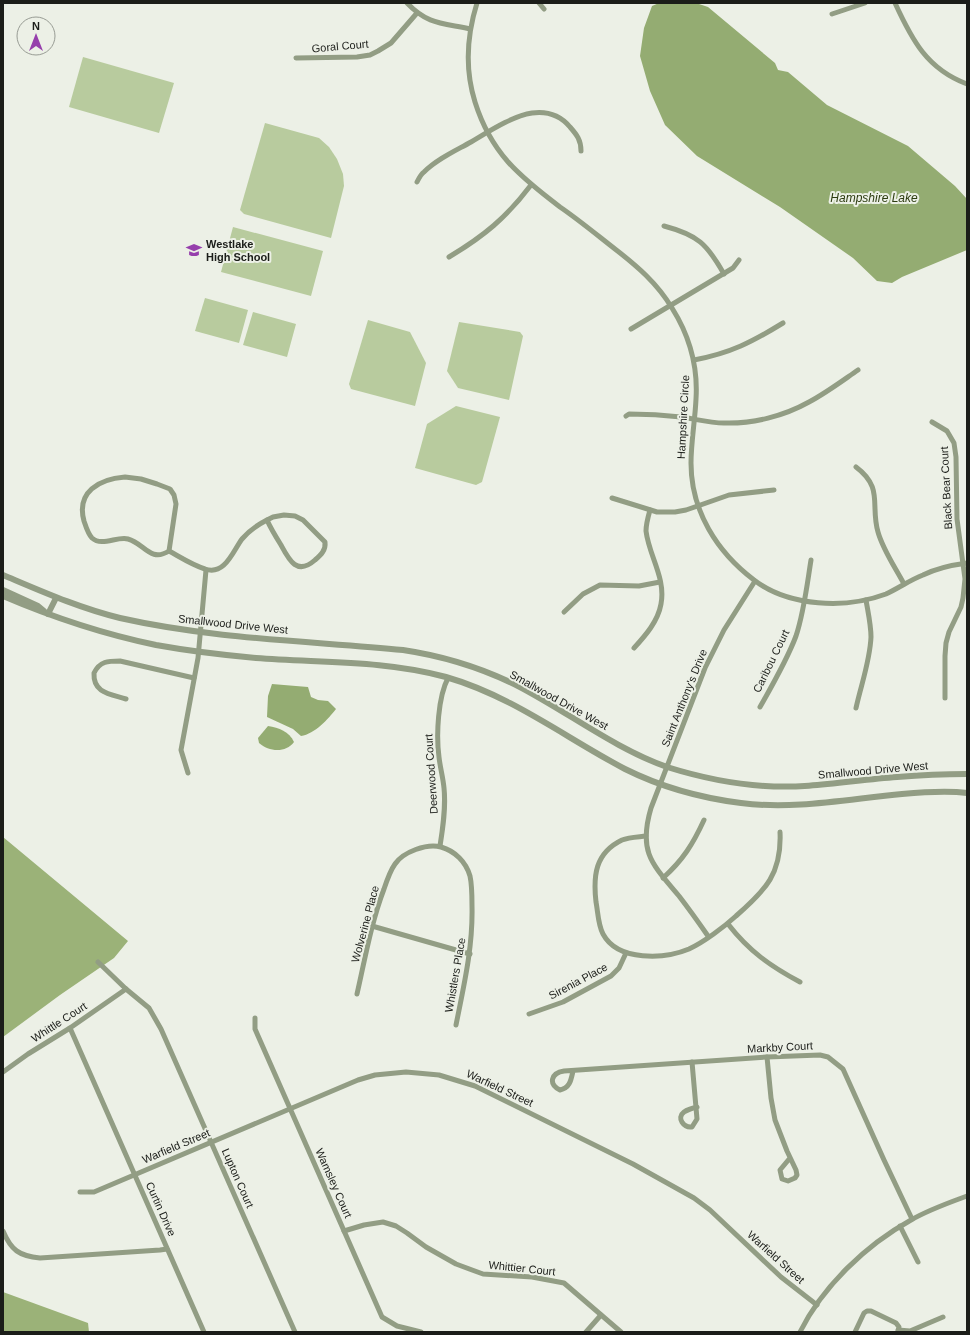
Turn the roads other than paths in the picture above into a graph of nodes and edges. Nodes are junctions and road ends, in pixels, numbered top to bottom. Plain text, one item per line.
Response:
1 (407, 3) edge
2 (477, 3) edge
3 (538, 3) edge
4 (865, 3) edge
5 (895, 3) edge
6 (544, 9) dead end
7 (417, 13) junction
8 (832, 14) dead end
9 (470, 29) junction
10 (296, 58) dead end
11 (967, 84) edge
12 (487, 133) junction
13 (581, 151) dead end
14 (417, 182) dead end
15 (531, 185) junction
16 (664, 226) dead end
17 (449, 257) dead end
18 (739, 260) dead end
19 (724, 274) junction
20 (671, 305) junction
21 (783, 322) dead end
22 (631, 329) dead end
23 (694, 360) junction
24 (858, 370) dead end
25 (626, 416) dead end
26 (694, 419) junction
27 (932, 422) dead end
28 (856, 467) dead end
29 (774, 490) dead end
30 (612, 498) dead end
31 (698, 506) junction
32 (650, 510) junction
33 (267, 520) junction
34 (169, 552) junction
35 (811, 560) dead end
36 (965, 563) edge
37 (206, 570) junction
38 (3, 575) edge
39 (755, 581) junction
40 (660, 582) junction
41 (904, 584) junction
42 (3, 590) edge
43 (3, 596) edge
44 (56, 598) junction
45 (866, 600) junction
46 (804, 601) junction
47 (564, 612) dead end
48 (48, 614) junction
49 (201, 633) junction
50 (634, 648) dead end
51 (199, 651) junction
52 (194, 678) junction
53 (448, 678) junction
54 (945, 698) dead end
55 (126, 699) dead end
56 (760, 707) dead end
57 (856, 708) dead end
58 (667, 766) junction
59 (188, 773) dead end
60 (967, 774) edge
61 (660, 784) junction
62 (967, 793) edge
63 (704, 820) dead end
64 (780, 832) dead end
65 (646, 836) junction
66 (440, 846) junction
67 (663, 878) junction
68 (728, 924) junction
69 (372, 926) junction
70 (708, 936) junction
71 (626, 953) junction
72 (470, 954) junction
73 (98, 962) dead end
74 (800, 982) dead end
75 (126, 990) junction
76 (357, 994) dead end
77 (529, 1014) dead end
78 (255, 1018) dead end
79 (456, 1025) dead end
80 (70, 1028) junction
81 (767, 1057) junction
82 (692, 1062) junction
83 (573, 1071) junction
84 (3, 1072) edge
85 (290, 1107) junction
86 (696, 1107) dead end
87 (211, 1142) junction
88 (790, 1158) dead end
89 (134, 1174) junction
90 (80, 1192) dead end
91 (967, 1196) edge
92 (912, 1219) junction
93 (900, 1226) junction
94 (3, 1231) edge
95 (344, 1231) junction
96 (167, 1249) junction
97 (918, 1262) dead end
98 (816, 1305) junction
99 (601, 1315) junction
100 (943, 1317) dead end
101 (898, 1331) edge
102 (204, 1332) edge
103 (295, 1332) edge
104 (421, 1332) edge
105 (586, 1332) edge
106 (621, 1332) edge
107 (800, 1332) edge
108 (855, 1332) edge

1 - 7 street
2 - 9 street, Hampshire Circle
3 - 6 street
4 - 8 street
5 - 11 street
7 - 9 street
7 - 10 street, Goral Court
9 - 12 street, Hampshire Circle
12 - 13 street
12 - 14 street
12 - 15 street, Hampshire Circle
15 - 17 street
15 - 20 street, Hampshire Circle
16 - 19 street
18 - 19 street
19 - 20 street
20 - 22 street
20 - 23 street, Hampshire Circle
21 - 23 street
23 - 26 street, Hampshire Circle
24 - 26 street
25 - 26 street
26 - 31 street, Hampshire Circle
27 - 36 street, Black Bear Court
28 - 41 street
29 - 31 street
30 - 32 street
31 - 32 street
31 - 39 street, Hampshire Circle
32 - 40 street
33 - 33 street
33 - 37 street
34 - 34 street
34 - 37 street
35 - 46 street, Caribou Court
36 - 41 street, Hampshire Circle
36 - 54 street, Black Bear Court
37 - 49 street
38 - 44 street, Smallwood Drive West
39 - 46 street, Hampshire Circle
39 - 58 street, Saint Anthony's Drive
40 - 47 street
40 - 50 street
41 - 45 street, Hampshire Circle
42 - 48 street
43 - 48 street
44 - 48 street
44 - 49 street, Smallwood Drive West
45 - 46 street, Hampshire Circle
45 - 57 street
46 - 56 street, Caribou Court
48 - 51 street
49 - 51 street
49 - 58 street, Smallwood Drive West
51 - 52 street
51 - 53 street
52 - 55 street
52 - 59 street
53 - 61 street
53 - 66 street, Deerwood Court
58 - 60 street, Smallwood Drive West
58 - 61 street, Saint Anthony's Drive
61 - 62 street
61 - 65 street, Saint Anthony's Drive
63 - 67 street
64 - 68 street
65 - 67 street, Saint Anthony's Drive
65 - 71 street
66 - 69 street, Wolverine Place
66 - 72 street, Whistlers Place
67 - 70 street, Saint Anthony's Drive
68 - 70 street
68 - 74 street
69 - 72 street
69 - 76 street, Wolverine Place
70 - 71 street
71 - 77 street, Sirenia Place
72 - 79 street, Whistlers Place
73 - 75 street, Lupton Court
75 - 80 street, Whittle Court
75 - 87 street, Lupton Court
78 - 85 street, Wamsley Court
80 - 84 street, Whittle Court
80 - 89 street, Curtin Drive
81 - 82 street, Markby Court
81 - 88 street
81 - 92 street, Markby Court
82 - 83 street, Markby Court
82 - 86 street
83 - 83 street, Markby Court
85 - 87 street, Warfield Street
85 - 95 street, Wamsley Court
85 - 98 street, Warfield Street
87 - 89 street, Warfield Street
87 - 103 street, Lupton Court
89 - 90 street, Warfield Street
89 - 96 street, Curtin Drive
91 - 92 street
92 - 93 street
93 - 97 street
93 - 98 street
94 - 96 street
95 - 99 street, Whittier Court
95 - 104 street, Wamsley Court
96 - 102 street, Curtin Drive
98 - 107 street
99 - 105 street
99 - 106 street, Whittier Court
100 - 101 street
101 - 108 street

